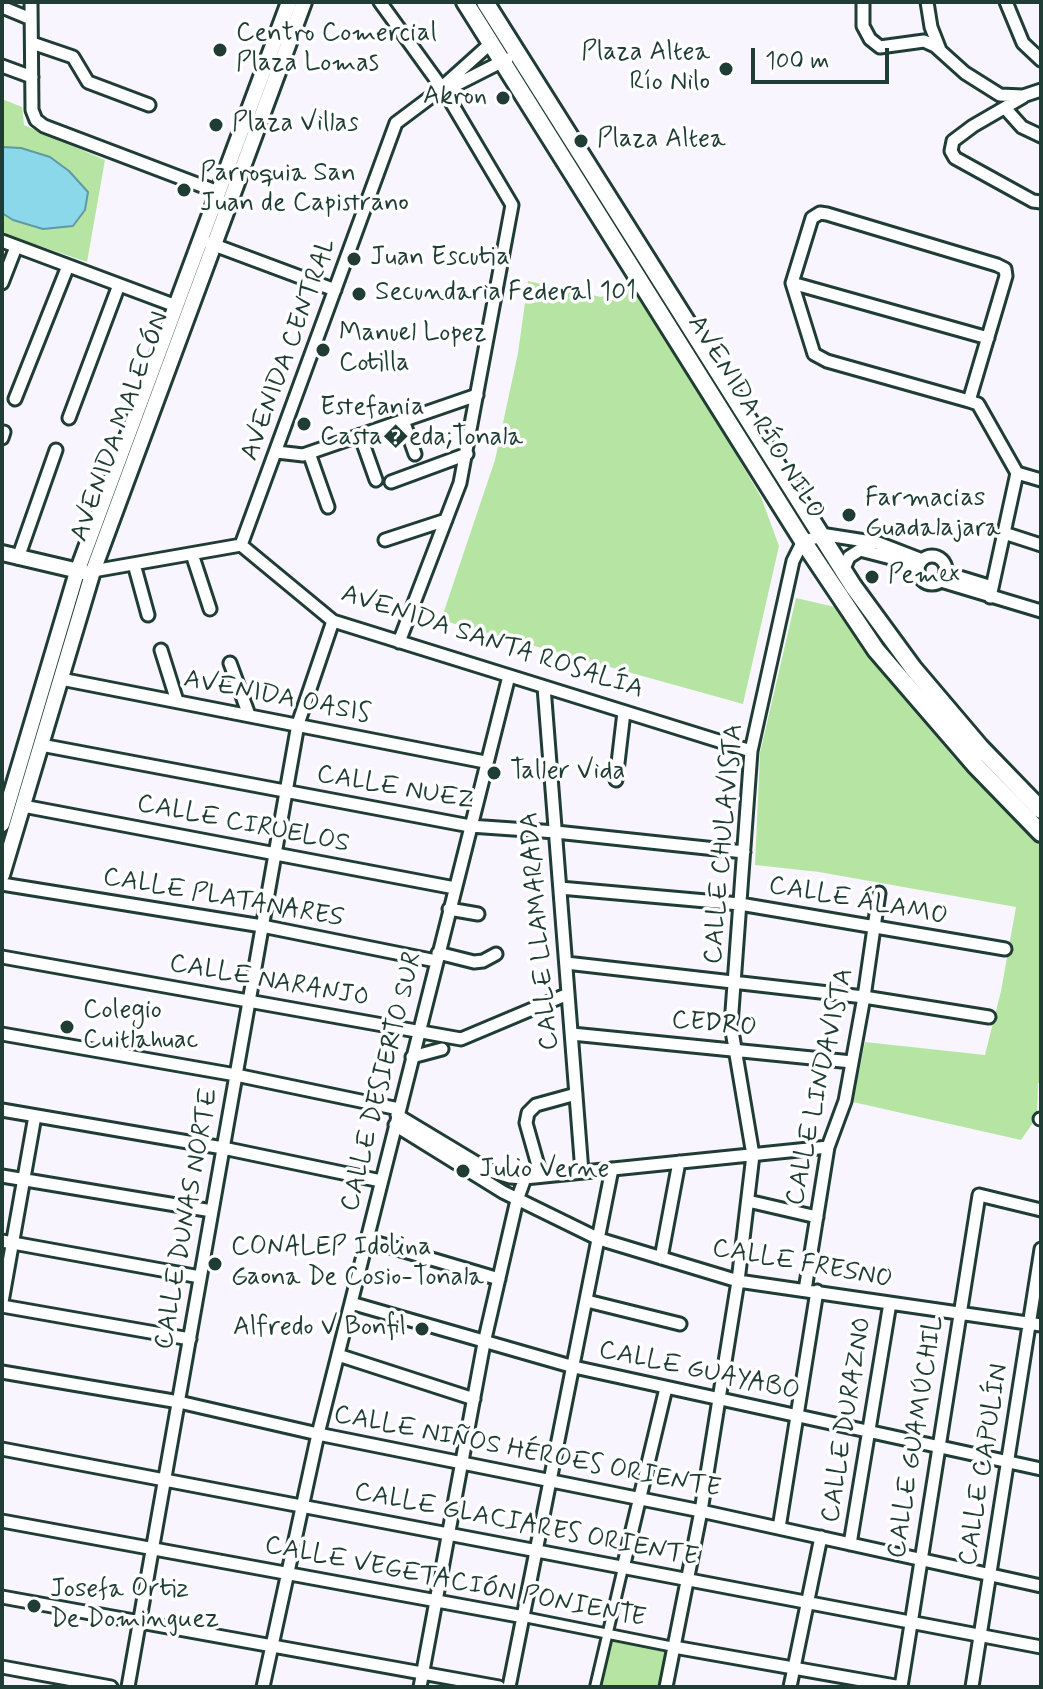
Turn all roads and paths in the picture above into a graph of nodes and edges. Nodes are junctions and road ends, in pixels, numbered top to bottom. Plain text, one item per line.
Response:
1 (31, 2) edge
2 (289, 2) edge
3 (304, 2) edge
4 (380, 2) edge
5 (863, 2) edge
6 (927, 2) edge
7 (1006, 2) edge
8 (476, 4) edge
9 (2, 7) edge
10 (31, 19) junction
11 (32, 43) junction
12 (491, 43) junction
13 (941, 51) junction
14 (511, 57) junction
15 (1041, 60) edge
16 (2, 66) edge
17 (32, 77) junction
18 (1041, 90) edge
19 (439, 91) junction
20 (1023, 96) junction
21 (149, 105) dead end
22 (1005, 108) junction
23 (1041, 136) edge
24 (218, 192) junction
25 (1041, 202) edge
26 (2, 241) edge
27 (208, 242) junction
28 (16, 247) junction
29 (68, 266) junction
30 (2, 283) edge
31 (792, 283) junction
32 (119, 285) junction
33 (335, 290) junction
34 (176, 306) junction
35 (988, 338) junction
36 (477, 395) junction
37 (15, 399) dead end
38 (969, 401) junction
39 (69, 418) dead end
40 (403, 420) junction
41 (360, 435) junction
42 (56, 450) dead end
43 (277, 452) junction
44 (309, 453) junction
45 (415, 454) dead end
46 (467, 454) junction
47 (1017, 473) junction
48 (376, 480) dead end
49 (1041, 480) edge
50 (391, 482) dead end
51 (328, 507) dead end
52 (446, 520) junction
53 (1004, 533) junction
54 (841, 536) junction
55 (811, 538) junction
56 (385, 540) dead end
57 (241, 545) junction
58 (1041, 545) edge
59 (2, 553) edge
60 (192, 554) junction
61 (852, 554) junction
62 (18, 558) junction
63 (134, 564) junction
64 (920, 565) junction
65 (93, 571) junction
66 (843, 571) junction
67 (77, 572) junction
68 (943, 577) junction
69 (835, 588) junction
70 (991, 592) junction
71 (210, 609) dead end
72 (1041, 611) edge
73 (148, 615) dead end
74 (333, 621) junction
75 (399, 642) junction
76 (161, 650) dead end
77 (230, 663) dead end
78 (509, 676) junction
79 (61, 679) junction
80 (544, 687) junction
81 (177, 701) junction
82 (624, 712) junction
83 (249, 715) junction
84 (298, 724) junction
85 (41, 745) junction
86 (751, 751) junction
87 (974, 752) junction
88 (485, 762) junction
89 (616, 780) dead end
90 (286, 792) junction
91 (7, 809) edge
92 (1041, 810) edge
93 (470, 826) junction
94 (556, 832) junction
95 (1041, 833) edge
96 (744, 852) junction
97 (275, 854) junction
98 (2, 875) edge
99 (2, 884) edge
100 (455, 888) junction
101 (560, 888) junction
102 (879, 893) dead end
103 (740, 904) junction
104 (449, 909) junction
105 (478, 914) dead end
106 (262, 926) junction
107 (874, 929) junction
108 (1005, 949) dead end
109 (496, 954) dead end
110 (2, 957) edge
111 (437, 957) junction
112 (566, 963) junction
113 (734, 982) junction
114 (568, 994) junction
115 (864, 997) junction
116 (249, 1001) junction
117 (989, 1017) dead end
118 (418, 1031) junction
119 (2, 1034) edge
120 (572, 1034) junction
121 (442, 1049) dead end
122 (735, 1049) junction
123 (412, 1057) junction
124 (852, 1062) junction
125 (236, 1075) junction
126 (576, 1094) junction
127 (2, 1110) edge
128 (35, 1116) junction
129 (397, 1116) junction
130 (828, 1147) junction
131 (223, 1148) junction
132 (753, 1155) junction
133 (679, 1162) junction
134 (612, 1169) junction
135 (582, 1172) junction
136 (2, 1176) edge
137 (541, 1176) junction
138 (525, 1178) junction
139 (24, 1179) junction
140 (381, 1181) junction
141 (517, 1200) junction
142 (748, 1201) junction
143 (1041, 1210) edge
144 (212, 1211) junction
145 (817, 1217) junction
146 (599, 1239) junction
147 (367, 1240) junction
148 (7, 1242) edge
149 (1041, 1249) edge
150 (661, 1258) junction
151 (200, 1277) junction
152 (499, 1279) junction
153 (738, 1281) junction
154 (811, 1290) junction
155 (587, 1301) junction
156 (351, 1303) junction
157 (890, 1303) junction
158 (2, 1304) edge
159 (959, 1312) junction
160 (680, 1324) dead end
161 (1036, 1325) edge
162 (190, 1339) junction
163 (484, 1343) junction
164 (338, 1355) junction
165 (574, 1367) junction
166 (2, 1372) edge
167 (666, 1388) junction
168 (474, 1399) junction
169 (719, 1399) junction
170 (179, 1402) junction
171 (797, 1415) junction
172 (869, 1432) junction
173 (318, 1434) junction
174 (938, 1448) junction
175 (2, 1449) edge
176 (463, 1462) junction
177 (1008, 1463) junction
178 (1041, 1469) edge
179 (165, 1479) junction
180 (551, 1480) junction
181 (640, 1498) junction
182 (303, 1505) junction
183 (701, 1511) junction
184 (2, 1521) edge
185 (779, 1528) junction
186 (450, 1534) junction
187 (821, 1537) junction
188 (850, 1544) junction
189 (152, 1548) junction
190 (537, 1551) junction
191 (921, 1559) junction
192 (623, 1568) junction
193 (287, 1573) junction
194 (990, 1574) junction
195 (687, 1580) junction
196 (1041, 1586) edge
197 (2, 1597) edge
198 (437, 1601) junction
199 (807, 1603) junction
200 (524, 1617) junction
201 (140, 1622) junction
202 (911, 1624) junction
203 (608, 1633) junction
204 (980, 1637) junction
205 (272, 1646) junction
206 (674, 1647) junction
207 (1041, 1647) edge
208 (2, 1667) edge
209 (423, 1673) junction
210 (792, 1676) edge
211 (111, 1687) edge
212 (128, 1687) edge
213 (263, 1687) edge
214 (420, 1687) edge
215 (499, 1687) edge
216 (509, 1687) edge
217 (595, 1687) edge
218 (666, 1687) edge
219 (901, 1687) edge
220 (972, 1687) edge

1 - 10 street
2 - 24 street, AVENIDA MALECÓN
3 - 27 street, AVENIDA MALECÓN
4 - 19 street
5 - 13 street
6 - 13 street
7 - 15 street
8 - 12 main road, AVENIDA RÍO NILO
8 - 14 main road, AVENIDA RÍO NILO
9 - 10 street
10 - 11 street
11 - 17 street
11 - 21 street
12 - 14 main road, AVENIDA RÍO NILO
12 - 19 street, AVENIDA CENTRAL
13 - 20 street
14 - 19 street, AVENIDA CENTRAL
14 - 55 main road, AVENIDA RÍO NILO
16 - 17 street
17 - 24 street
18 - 20 street
19 - 33 street, AVENIDA CENTRAL
19 - 36 street
20 - 22 street
22 - 23 street
22 - 25 street
24 - 27 street, AVENIDA MALECÓN
26 - 28 street
27 - 33 street
27 - 34 street, AVENIDA MALECÓN
27 - 65 street, AVENIDA MALECÓN
28 - 29 street
28 - 30 street
29 - 32 street
29 - 37 street
31 - 35 street
31 - 35 street
31 - 38 street
32 - 34 street
32 - 39 street
33 - 43 street, AVENIDA CENTRAL
34 - 67 street, AVENIDA MALECÓN
35 - 38 street
36 - 40 street
36 - 46 street
38 - 47 street
40 - 41 street
40 - 45 street
41 - 44 street
41 - 48 street
42 - 62 street
43 - 44 street
43 - 57 street, AVENIDA CENTRAL
44 - 51 street
46 - 50 street
46 - 52 street
47 - 49 street
47 - 53 street
52 - 56 street
52 - 75 street
53 - 58 street
53 - 70 street
54 - 55 street
54 - 61 street
54 - 64 street
55 - 66 main road, AVENIDA RÍO NILO
55 - 69 main road, AVENIDA RÍO NILO
55 - 86 street, CALLE CHULAVISTA
57 - 60 street
57 - 74 street, AVENIDA SANTA ROSALÍA
59 - 62 street
60 - 63 street
60 - 71 street
61 - 64 street
61 - 66 street
62 - 67 street
63 - 65 street
63 - 73 street
64 - 68 street
64 - 68 street
65 - 67 street
65 - 79 street, AVENIDA MALECÓN
66 - 69 street
66 - 87 main road, AVENIDA RÍO NILO
67 - 91 street, AVENIDA MALECÓN
68 - 70 street
69 - 87 main road, AVENIDA RÍO NILO
70 - 72 street
74 - 75 street, AVENIDA SANTA ROSALÍA
74 - 84 street, CALLE DUNAS NORTE
75 - 78 street, AVENIDA SANTA ROSALÍA
76 - 81 street
77 - 83 street
78 - 80 street, AVENIDA SANTA ROSALÍA
78 - 88 street, CALLE DESIERTO SUR
79 - 81 street, AVENIDA OASIS
79 - 85 street, AVENIDA MALECÓN
80 - 82 street, AVENIDA SANTA ROSALÍA
80 - 94 street, CALLE LLAMARADA
81 - 83 street, AVENIDA OASIS
82 - 86 street, AVENIDA SANTA ROSALÍA
82 - 89 street
83 - 84 street, AVENIDA OASIS
84 - 88 street, AVENIDA OASIS
84 - 90 street, CALLE DUNAS NORTE
85 - 90 street, CALLE NUEZ
85 - 91 street, AVENIDA MALECÓN
86 - 96 street, CALLE CHULAVISTA
87 - 92 main road, AVENIDA RÍO NILO
87 - 95 main road, AVENIDA RÍO NILO
88 - 93 street, CALLE DESIERTO SUR
90 - 93 street, CALLE NUEZ
90 - 97 street, CALLE DUNAS NORTE
91 - 97 street, CALLE CIRUELOS
91 - 98 street, AVENIDA MALECÓN
93 - 94 street, CALLE NUEZ
93 - 100 street, CALLE DESIERTO SUR
94 - 96 street, CALLE NUEZ
94 - 101 street, CALLE LLAMARADA
96 - 103 street, CALLE CHULAVISTA
97 - 100 street, CALLE CIRUELOS
97 - 106 street, CALLE DUNAS NORTE
99 - 106 street, CALLE PLATANARES
100 - 104 street, CALLE DESIERTO SUR
101 - 103 street, CALLE ÁLAMO
101 - 112 street, CALLE LLAMARADA
102 - 107 street, CALLE LINDAVISTA
103 - 107 street, CALLE ÁLAMO
103 - 113 street, CALLE CHULAVISTA
104 - 105 street
104 - 111 street, CALLE DESIERTO SUR
106 - 111 street, CALLE PLATANARES
106 - 116 street, CALLE DUNAS NORTE
107 - 108 street, CALLE ÁLAMO
107 - 115 street, CALLE LINDAVISTA
109 - 111 street, CALLE PLATANARES
110 - 116 street, CALLE NARANJO
111 - 118 street, CALLE DESIERTO SUR
112 - 113 street
112 - 114 street, CALLE LLAMARADA
113 - 115 street
113 - 122 street, CALLE CHULAVISTA
114 - 118 street, CALLE NARANJO
114 - 120 street, CALLE LLAMARADA
115 - 117 street
115 - 124 street, CALLE LINDAVISTA
116 - 118 street, CALLE NARANJO
116 - 125 street, CALLE DUNAS NORTE
118 - 123 street, CALLE DESIERTO SUR
119 - 125 street
120 - 122 street, CEDRO
120 - 126 street, CALLE LLAMARADA
121 - 123 street
122 - 124 street, CEDRO
122 - 132 street, CALLE CHULAVISTA
123 - 129 street, CALLE DESIERTO SUR
124 - 130 street, CALLE LINDAVISTA
125 - 129 street
125 - 131 street, CALLE DUNAS NORTE
126 - 135 street, CALLE LLAMARADA
126 - 137 street
127 - 128 street
128 - 131 street
128 - 139 street
129 - 138 street
129 - 140 street, CALLE DESIERTO SUR
129 - 141 street, CALLE FRESNO
130 - 132 street
130 - 145 street, CALLE LINDAVISTA
131 - 140 street
131 - 144 street, CALLE DUNAS NORTE
132 - 133 street
132 - 142 street, CALLE CHULAVISTA
133 - 134 street
133 - 150 street
134 - 135 street
134 - 146 street
135 - 137 street
136 - 139 street
137 - 138 street
138 - 141 street
139 - 144 street
139 - 148 street
140 - 147 street, CALLE DESIERTO SUR
141 - 146 street, CALLE FRESNO
141 - 152 street
142 - 145 street
142 - 153 street, CALLE CHULAVISTA
143 - 159 street, CALLE GUAMÚCHIL
144 - 151 street, CALLE DUNAS NORTE
145 - 154 street, CALLE LINDAVISTA
146 - 150 street, CALLE FRESNO
146 - 155 street
147 - 152 street
147 - 156 street, CALLE DESIERTO SUR
148 - 151 street
148 - 158 street
149 - 161 street, CALLE CAPULÍN
150 - 153 street, CALLE FRESNO
151 - 162 street, CALLE DUNAS NORTE
152 - 163 street
153 - 154 street, CALLE FRESNO
153 - 169 street, CALLE CHULAVISTA
154 - 157 street, CALLE FRESNO
154 - 171 street, CALLE LINDAVISTA
155 - 160 street
155 - 165 street
156 - 163 street, CALLE GUAYABO
156 - 164 street, CALLE DESIERTO SUR
157 - 159 street, CALLE FRESNO
157 - 172 street, CALLE DURAZNO
158 - 162 street
159 - 161 street, CALLE FRESNO
159 - 174 street, CALLE GUAMÚCHIL
161 - 177 street, CALLE CAPULÍN
162 - 170 street, CALLE DUNAS NORTE
163 - 165 street, CALLE GUAYABO
163 - 168 street
164 - 168 street
164 - 173 street, CALLE DESIERTO SUR
165 - 167 street, CALLE GUAYABO
165 - 180 street
166 - 170 street, CALLE NIÑOS HÉROES ORIENTE
167 - 169 street, CALLE GUAYABO
167 - 181 street
168 - 176 street
169 - 171 street, CALLE GUAYABO
169 - 183 street, CALLE CHULAVISTA
170 - 173 street, CALLE NIÑOS HÉROES ORIENTE
170 - 179 street, CALLE DUNAS NORTE
171 - 172 street, CALLE GUAYABO
171 - 185 street, CALLE LINDAVISTA
172 - 174 street, CALLE GUAYABO
172 - 188 street, CALLE DURAZNO
173 - 176 street, CALLE NIÑOS HÉROES ORIENTE
173 - 182 street, CALLE DESIERTO SUR
174 - 177 street, CALLE GUAYABO
174 - 191 street, CALLE GUAMÚCHIL
175 - 179 street, CALLE GLACIARES ORIENTE
176 - 180 street, CALLE NIÑOS HÉROES ORIENTE
176 - 186 street
177 - 178 street, CALLE GUAYABO
177 - 194 street, CALLE CAPULÍN
179 - 182 street, CALLE GLACIARES ORIENTE
179 - 189 street, CALLE DUNAS NORTE
180 - 181 street, CALLE NIÑOS HÉROES ORIENTE
180 - 190 street
181 - 183 street, CALLE NIÑOS HÉROES ORIENTE
181 - 192 street
182 - 186 street, CALLE GLACIARES ORIENTE
182 - 193 street, CALLE DESIERTO SUR
183 - 185 street, CALLE NIÑOS HÉROES ORIENTE
183 - 195 street, CALLE CHULAVISTA
184 - 189 street, CALLE VEGETACIÓN PONIENTE
185 - 187 street, CALLE NIÑOS HÉROES ORIENTE
186 - 190 street, CALLE GLACIARES ORIENTE
186 - 198 street
187 - 188 street, CALLE NIÑOS HÉROES ORIENTE
187 - 199 street
188 - 191 street, CALLE NIÑOS HÉROES ORIENTE
189 - 193 street, CALLE VEGETACIÓN PONIENTE
189 - 201 street, CALLE DUNAS NORTE
190 - 192 street, CALLE GLACIARES ORIENTE
190 - 200 street
191 - 194 street, CALLE NIÑOS HÉROES ORIENTE
191 - 202 street, CALLE GUAMÚCHIL
192 - 195 street, CALLE GLACIARES ORIENTE
192 - 203 street
193 - 198 street, CALLE VEGETACIÓN PONIENTE
193 - 205 street, CALLE DESIERTO SUR
194 - 196 street, CALLE NIÑOS HÉROES ORIENTE
194 - 204 street, CALLE CAPULÍN
195 - 199 street, CALLE GLACIARES ORIENTE
195 - 206 street, CALLE CHULAVISTA
197 - 201 street
198 - 200 street, CALLE VEGETACIÓN PONIENTE
198 - 209 street
199 - 202 street, CALLE GLACIARES ORIENTE
199 - 210 street
200 - 203 street, CALLE VEGETACIÓN PONIENTE
200 - 216 street
201 - 205 street
201 - 212 street, CALLE DUNAS NORTE
202 - 204 street, CALLE GLACIARES ORIENTE
202 - 219 street, CALLE GUAMÚCHIL
203 - 206 street, CALLE VEGETACIÓN PONIENTE
203 - 217 street
204 - 207 street, CALLE GLACIARES ORIENTE
204 - 220 street, CALLE CAPULÍN
205 - 209 street
205 - 213 street, CALLE DESIERTO SUR
206 - 210 street, CALLE VEGETACIÓN PONIENTE
206 - 218 street, CALLE CHULAVISTA
208 - 211 street
209 - 214 street
209 - 215 street
210 - 219 street, CALLE VEGETACIÓN PONIENTE

